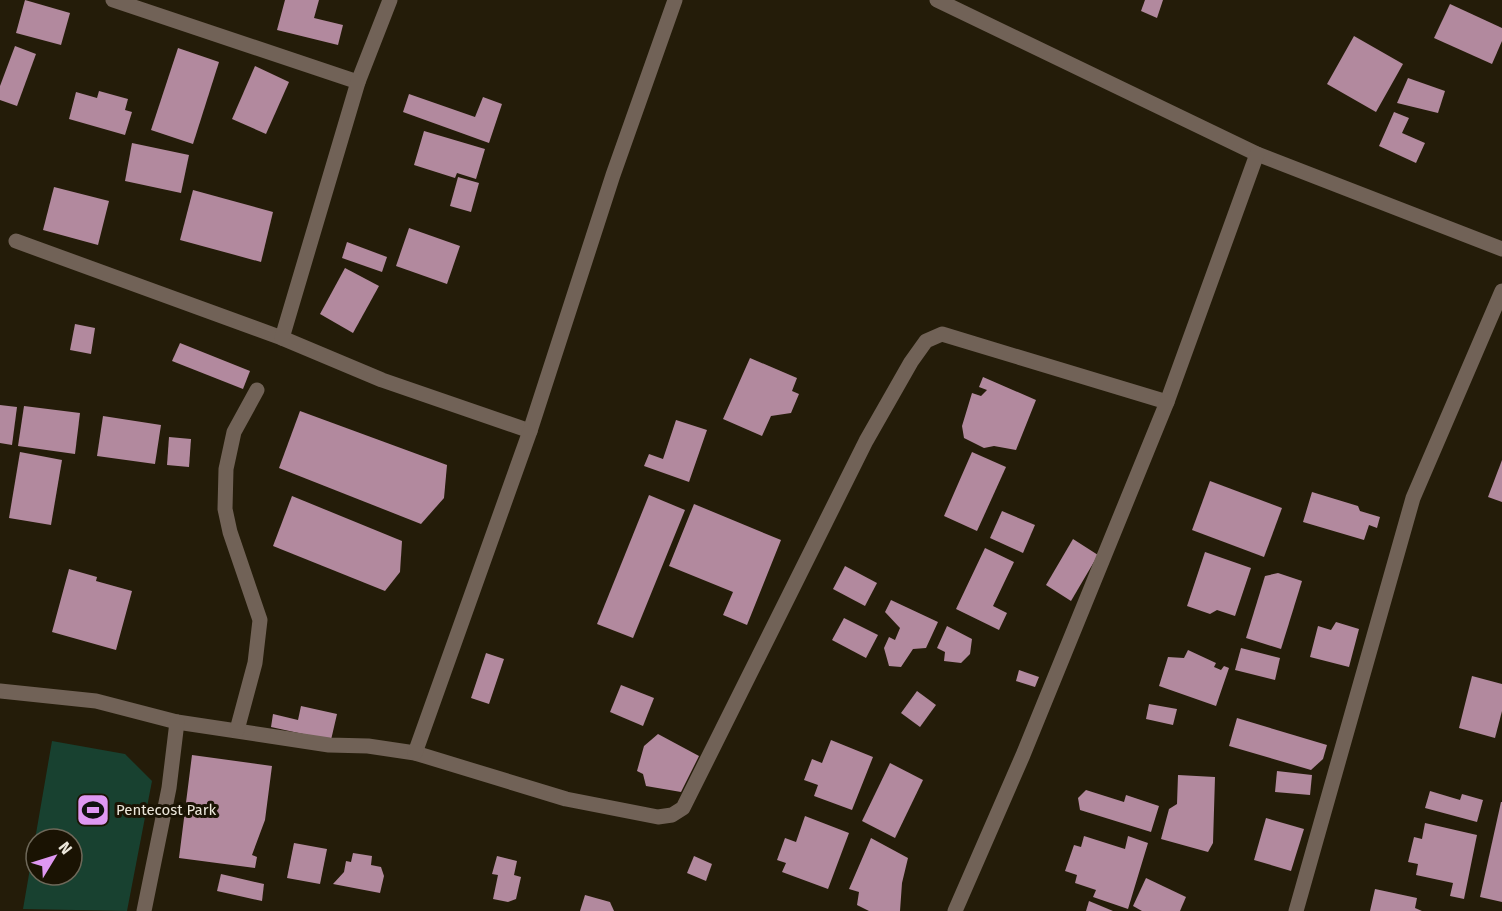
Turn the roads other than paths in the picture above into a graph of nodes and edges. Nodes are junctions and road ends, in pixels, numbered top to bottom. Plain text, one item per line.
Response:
1 (113, 0) edge
2 (390, 0) edge
3 (675, 0) edge
4 (937, 0) edge
5 (358, 82) junction
6 (1257, 154) junction
7 (16, 241) dead end
8 (1502, 249) edge
9 (1502, 291) edge
10 (282, 338) junction
11 (257, 390) dead end
12 (1167, 402) junction
13 (530, 431) junction
14 (0, 691) edge
15 (177, 722) junction
16 (237, 730) junction
17 (415, 753) junction
18 (144, 911) edge
19 (956, 911) edge
20 (1296, 911) edge

1 - 5 street
2 - 5 street
3 - 13 street
4 - 6 street
5 - 10 street
6 - 8 street
6 - 12 street
7 - 10 street
9 - 20 street
10 - 13 street
11 - 16 street
12 - 17 street
12 - 19 street
13 - 17 street
14 - 15 street
15 - 16 street
15 - 18 street
16 - 17 street

